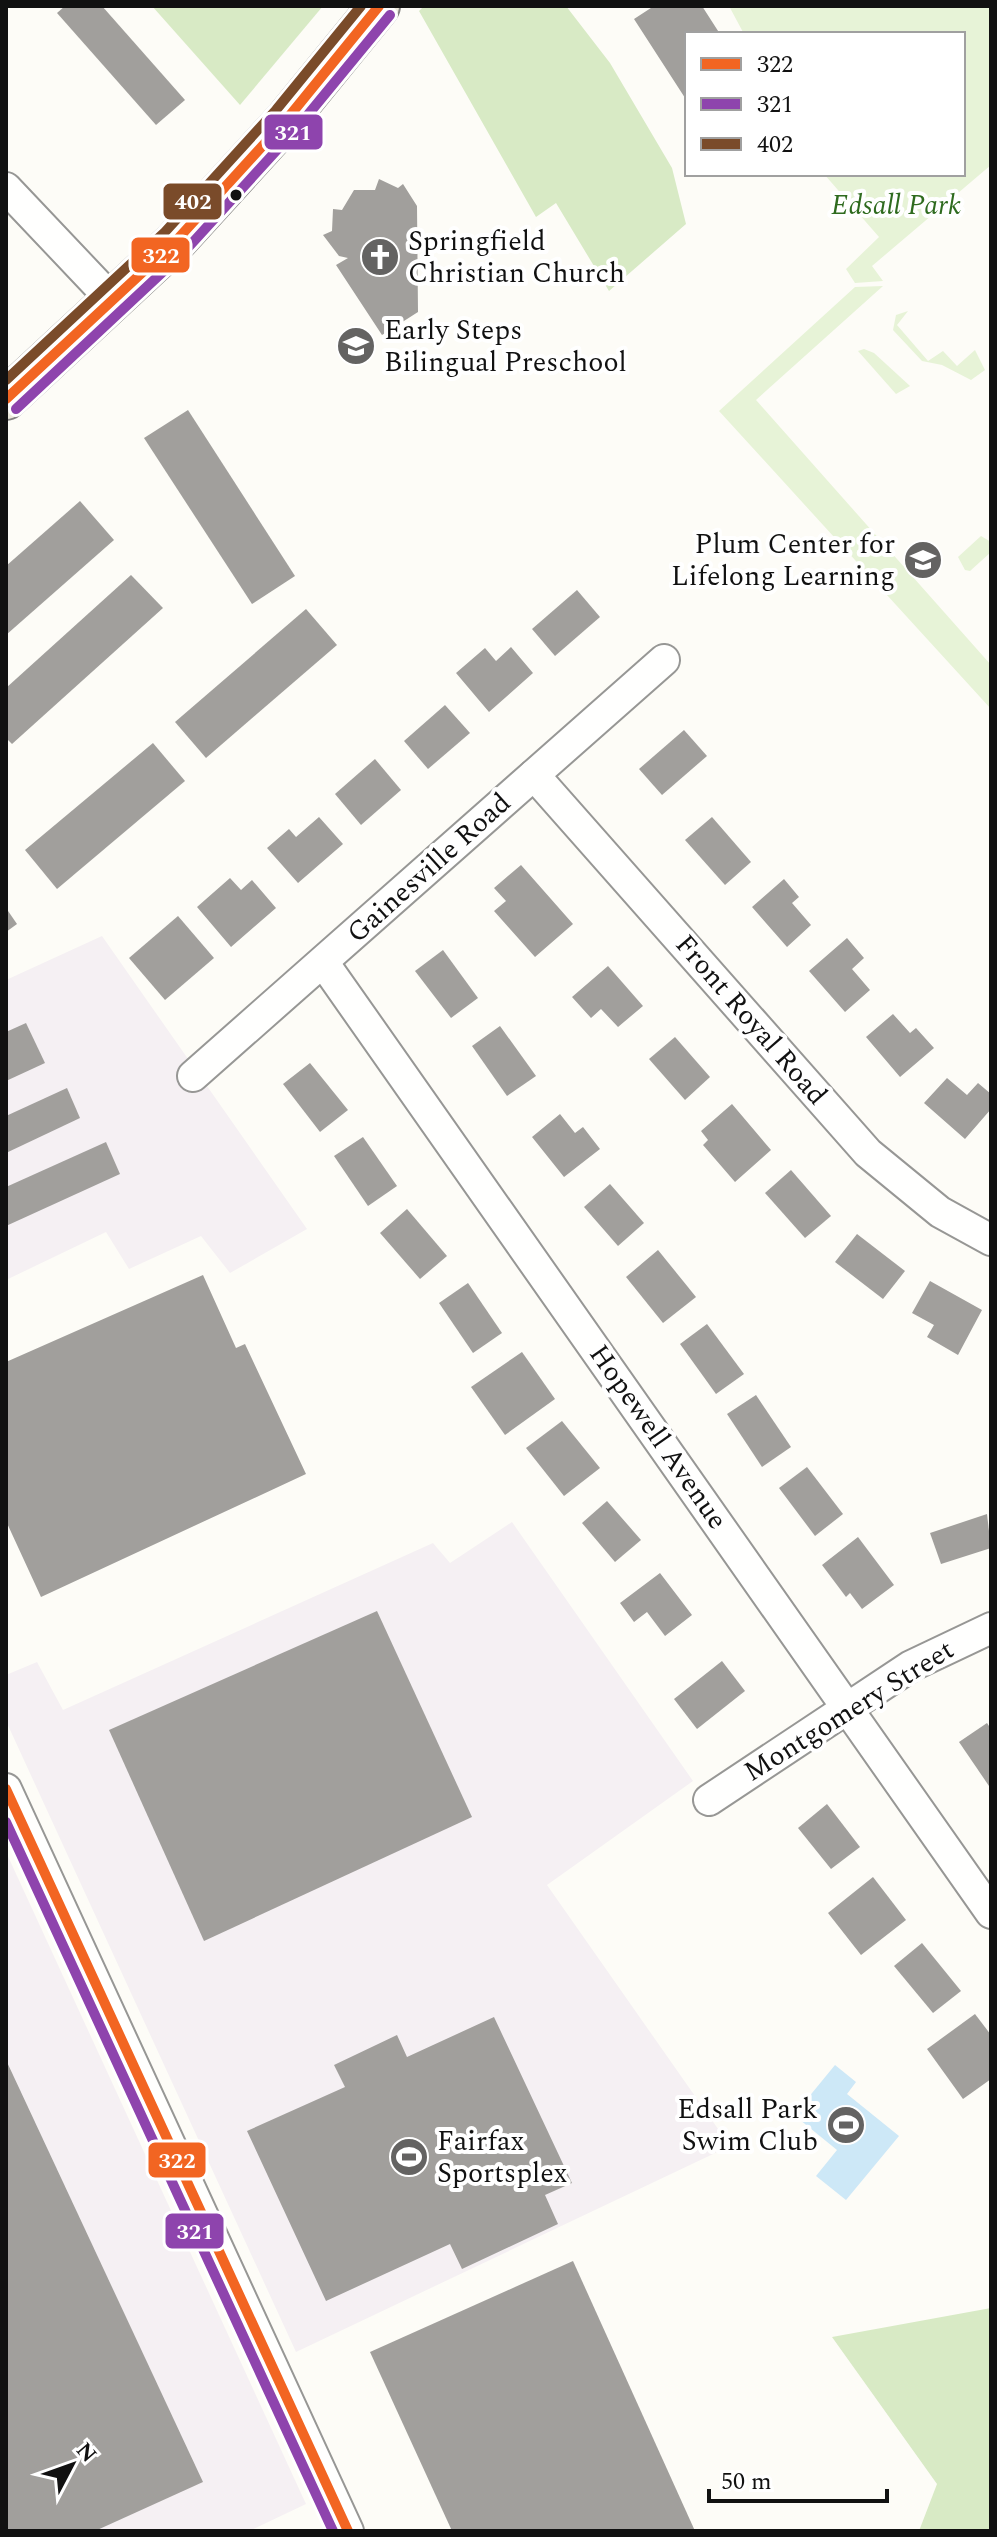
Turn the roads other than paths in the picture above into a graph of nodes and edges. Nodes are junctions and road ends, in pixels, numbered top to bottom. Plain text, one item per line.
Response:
1 (379, 6) edge
2 (6, 188) edge
3 (113, 301) junction
4 (6, 399) edge
5 (664, 660) dead end
6 (534, 775) junction
7 (323, 962) junction
8 (193, 1076) dead end
9 (991, 1240) edge
10 (991, 1628) edge
11 (847, 1707) junction
12 (6, 1789) edge
13 (709, 1800) dead end
14 (991, 1913) edge
15 (348, 2531) edge

1 - 3 main road
2 - 3 street
3 - 4 main road
5 - 6 street, Gainesville Road
6 - 7 street, Gainesville Road
6 - 9 street, Front Royal Road
7 - 8 street, Gainesville Road
7 - 11 street, Hopewell Avenue
10 - 11 street, Montgomery Street
11 - 13 street, Montgomery Street
11 - 14 street, Hopewell Avenue
12 - 15 street

